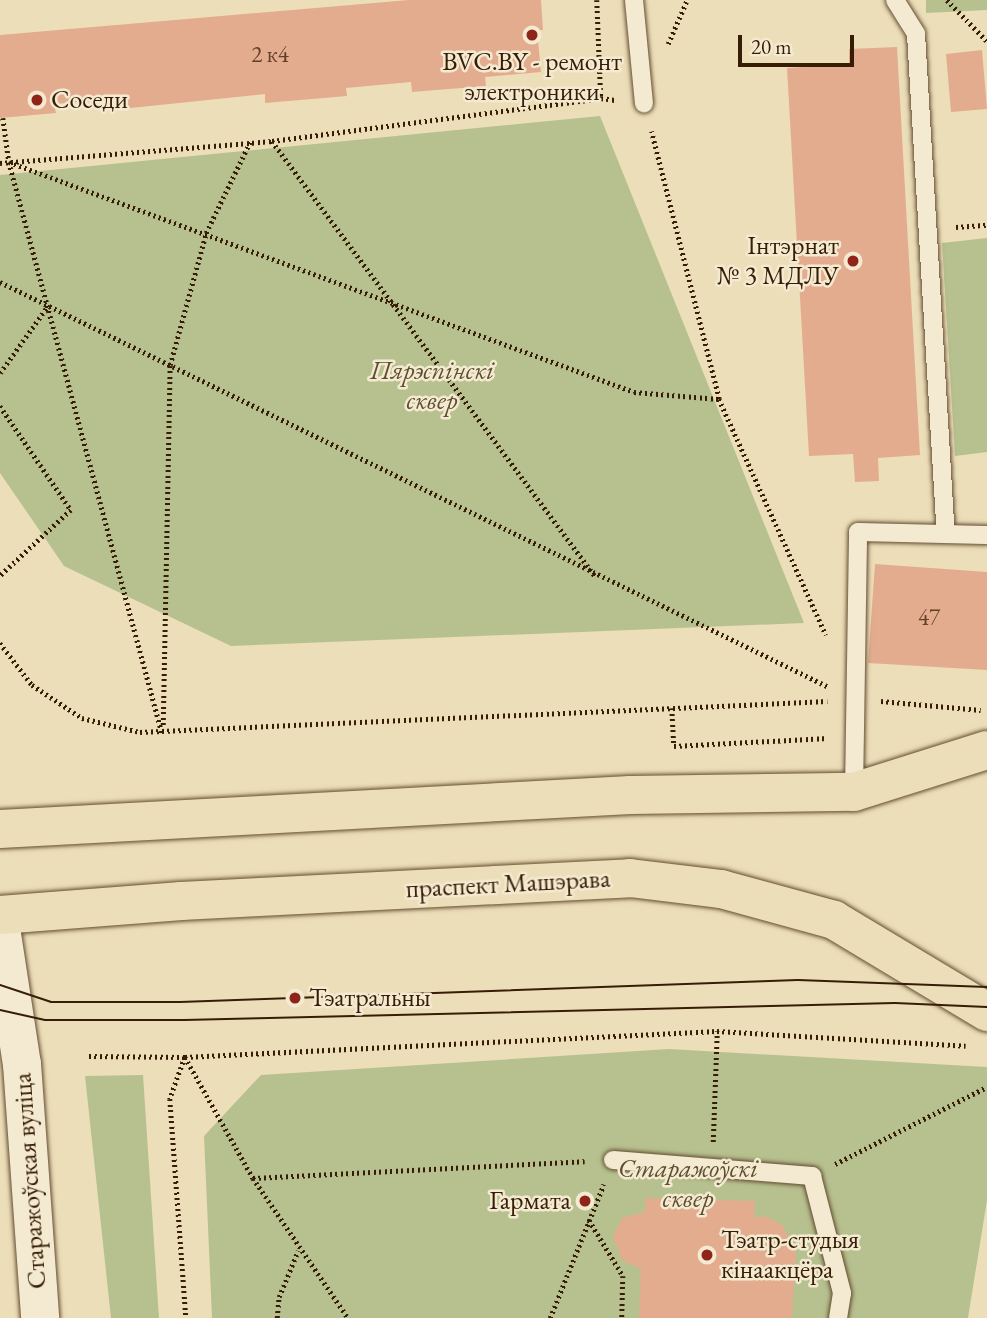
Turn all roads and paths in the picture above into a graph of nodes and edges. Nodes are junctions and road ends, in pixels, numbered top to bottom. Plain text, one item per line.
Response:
1 (597, 0) edge
2 (635, 0) edge
3 (687, 0) edge
4 (895, 0) edge
5 (947, 0) edge
6 (987, 41) edge
7 (601, 98) junction
8 (643, 104) junction
9 (3, 118) dead end
10 (272, 141) junction
11 (250, 142) junction
12 (9, 162) junction
13 (0, 163) edge
14 (206, 233) junction
15 (0, 282) edge
16 (387, 298) junction
17 (47, 307) junction
18 (170, 365) junction
19 (0, 373) edge
20 (719, 399) junction
21 (0, 406) edge
22 (946, 533) junction
23 (987, 535) edge
24 (0, 576) edge
25 (596, 577) junction
26 (0, 643) edge
27 (855, 699) junction
28 (673, 708) junction
29 (987, 710) edge
30 (162, 733) junction
31 (855, 736) junction
32 (987, 750) edge
33 (854, 792) junction
34 (0, 829) edge
35 (0, 918) edge
36 (983, 1030) edge
37 (717, 1031) junction
38 (89, 1056) dead end
39 (185, 1057) junction
40 (987, 1087) edge
41 (713, 1137) dead end
42 (613, 1160) junction
43 (812, 1176) junction
44 (253, 1178) junction
45 (589, 1220) junction
46 (299, 1250) junction
47 (40, 1318) edge
48 (186, 1318) edge
49 (277, 1318) edge
50 (348, 1318) edge
51 (550, 1318) edge
52 (621, 1318) edge
53 (838, 1318) edge

1 - 7 path
2 - 8 lane
3 - 8 path
4 - 22 lane
5 - 6 path
7 - 8 path
7 - 10 path
8 - 20 path
9 - 12 path
10 - 11 path
10 - 16 path
11 - 12 path
11 - 14 path
12 - 13 path
12 - 14 path
12 - 17 path
14 - 16 path
14 - 18 path
15 - 17 path
16 - 20 path
16 - 25 path
17 - 18 path
17 - 19 path
17 - 30 path
18 - 25 path
18 - 30 path
20 - 27 path
21 - 24 path
22 - 23 lane
22 - 27 lane
25 - 27 path
26 - 30 path
27 - 28 path
27 - 29 path
27 - 31 lane
28 - 30 path
28 - 31 path
31 - 33 lane
32 - 33 main road
33 - 34 main road
35 - 36 main road, праспект Машэрава
35 - 47 main road, Старажоўская вуліца
36 - 37 path
37 - 39 path
37 - 41 path
38 - 39 path
39 - 44 path
39 - 48 path
40 - 43 path
42 - 43 lane
42 - 44 path
42 - 45 path
43 - 53 lane
44 - 46 path
45 - 51 path
45 - 52 path
46 - 49 path
46 - 50 path

